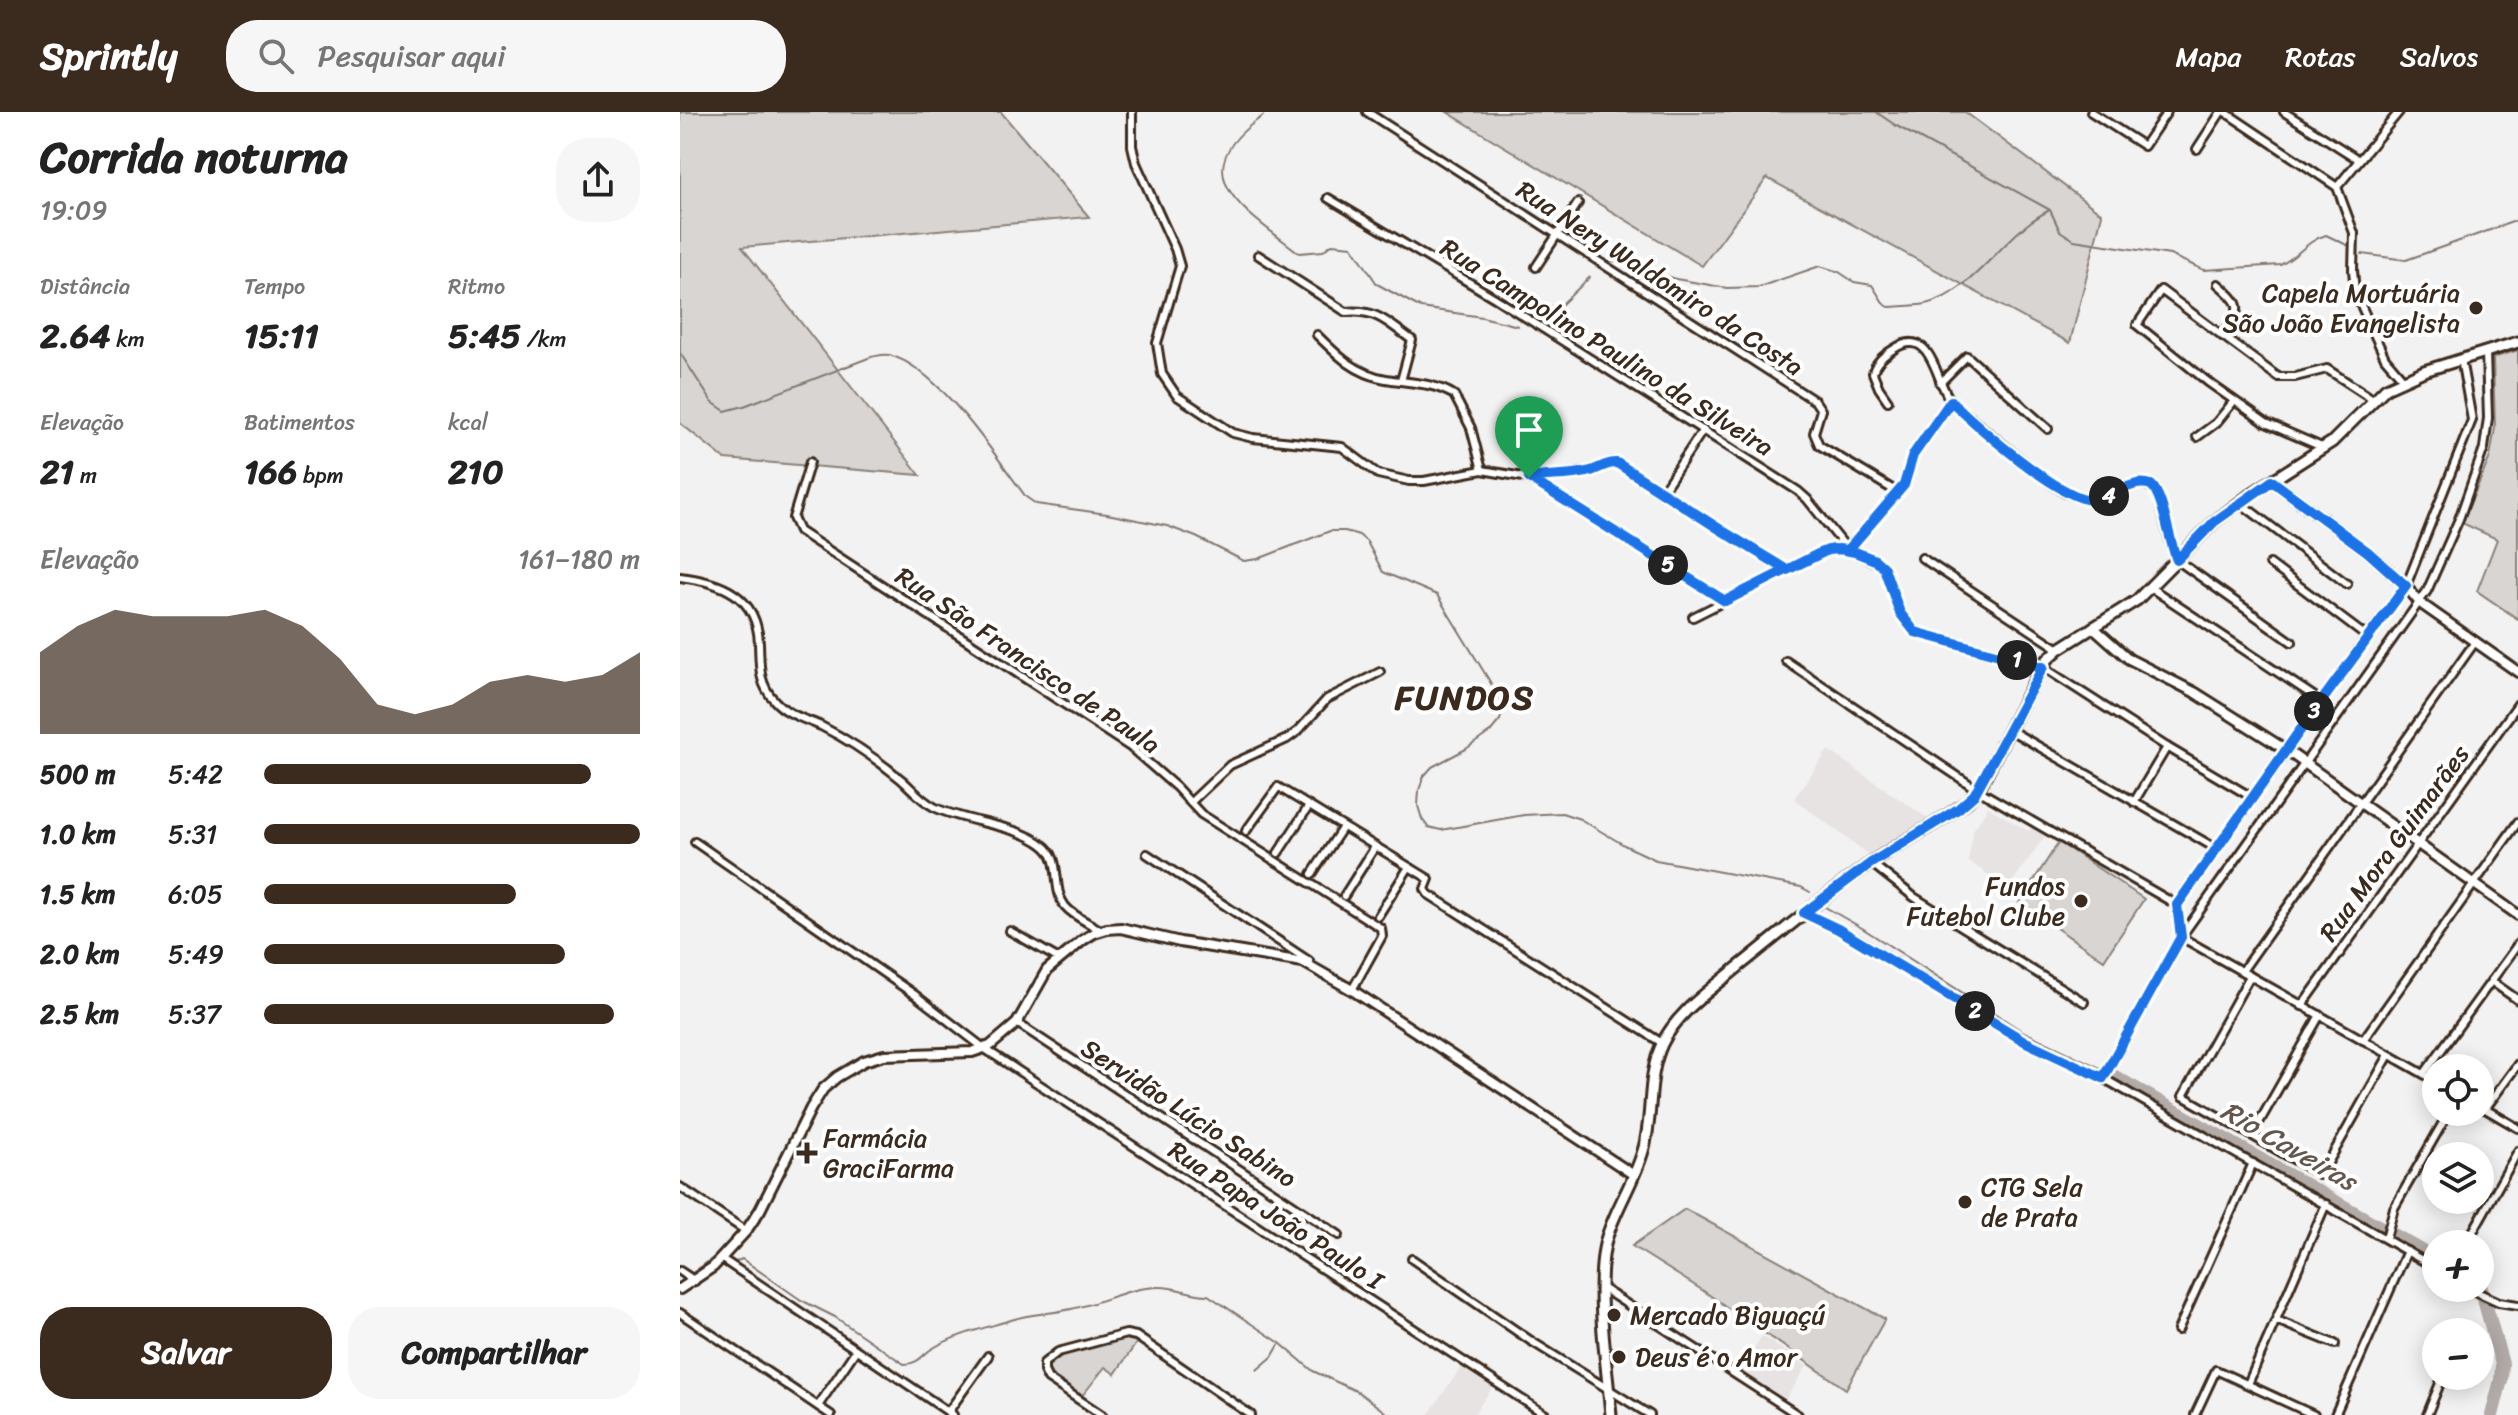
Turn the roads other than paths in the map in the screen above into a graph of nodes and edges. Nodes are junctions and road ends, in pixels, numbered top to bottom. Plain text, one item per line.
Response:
1 (1132, 112) edge
2 (1367, 112) edge
3 (2091, 112) edge
4 (2167, 112) edge
5 (2223, 112) edge
6 (2284, 112) edge
7 (2399, 112) edge
8 (2197, 149) dead end
9 (2359, 160) junction
10 (2337, 187) junction
11 (1328, 198) dead end
12 (1578, 203) dead end
13 (1557, 235) junction
14 (1258, 255) dead end
15 (1536, 267) dead end
16 (2218, 284) dead end
17 (1317, 335) dead end
18 (2222, 336) junction
19 (2518, 342) edge
20 (2486, 352) junction
21 (2461, 359) junction
22 (2403, 379) junction
23 (1401, 381) junction
24 (1940, 383) junction
25 (2373, 399) junction
26 (1888, 401) dead end
27 (1951, 401) junction
28 (2234, 401) junction
29 (2048, 429) dead end
30 (1703, 430) junction
31 (2197, 437) dead end
32 (2324, 448) junction
33 (810, 462) dead end
34 (1482, 470) junction
35 (1529, 478) junction
36 (2272, 481) junction
37 (1662, 492) junction
38 (1897, 492) junction
39 (2239, 502) junction
40 (1848, 550) junction
41 (1922, 558) dead end
42 (2177, 560) junction
43 (2270, 564) dead end
44 (1787, 570) junction
45 (680, 577) edge
46 (2347, 584) dead end
47 (2406, 586) junction
48 (2151, 588) junction
49 (1725, 601) junction
50 (2420, 603) junction
51 (1693, 617) dead end
52 (2093, 627) junction
53 (2367, 637) junction
54 (2292, 642) dead end
55 (2475, 642) junction
56 (2059, 649) junction
57 (1786, 661) dead end
58 (2043, 667) junction
59 (1380, 672) dead end
60 (2518, 672) edge
61 (2321, 701) junction
62 (2518, 704) edge
63 (2010, 730) junction
64 (2167, 747) junction
65 (2286, 750) junction
66 (2306, 764) junction
67 (1978, 790) junction
68 (2253, 798) junction
69 (1191, 802) junction
70 (2134, 802) junction
71 (2361, 803) junction
72 (1309, 806) junction
73 (1343, 827) junction
74 (2517, 827) edge
75 (1246, 831) dead end
76 (695, 842) dead end
77 (2418, 844) junction
78 (1375, 847) junction
79 (2217, 849) junction
80 (1278, 853) dead end
81 (1147, 854) dead end
82 (1871, 863) junction
83 (1409, 867) junction
84 (1312, 874) dead end
85 (2474, 884) junction
86 (1344, 896) dead end
87 (2177, 905) junction
88 (1804, 913) junction
89 (2518, 915) edge
90 (1378, 916) dead end
91 (1100, 930) junction
92 (1010, 931) dead end
93 (2181, 937) junction
94 (2518, 944) edge
95 (1059, 959) junction
96 (1318, 968) junction
97 (2242, 971) junction
98 (2250, 976) junction
99 (2491, 981) junction
100 (1352, 990) junction
101 (2518, 1000) edge
102 (2084, 1002) dead end
103 (2302, 1006) junction
104 (2320, 1015) junction
105 (1017, 1023) junction
106 (2363, 1040) junction
107 (1662, 1043) junction
108 (985, 1049) junction
109 (2438, 1054) edge
110 (2389, 1055) junction
111 (2518, 1064) edge
112 (2422, 1073) edge
113 (2103, 1078) junction
114 (2494, 1094) edge
115 (2494, 1114) edge
116 (2441, 1126) edge
117 (2518, 1128) edge
118 (2252, 1135) junction
119 (2518, 1151) edge
120 (2253, 1163) junction
121 (1634, 1175) junction
122 (680, 1187) edge
123 (2326, 1204) junction
124 (2474, 1230) edge
125 (746, 1231) junction
126 (1339, 1235) dead end
127 (2386, 1238) junction
128 (2407, 1251) junction
129 (722, 1259) junction
130 (1412, 1259) dead end
131 (2422, 1260) edge
132 (680, 1271) edge
133 (695, 1281) junction
134 (1602, 1288) junction
135 (680, 1289) edge
136 (2494, 1300) edge
137 (2518, 1305) edge
138 (680, 1313) edge
139 (2276, 1320) junction
140 (2178, 1330) dead end
141 (2335, 1344) dead end
142 (856, 1350) junction
143 (988, 1356) dead end
144 (2248, 1384) junction
145 (1609, 1390) junction
146 (2437, 1390) edge
147 (818, 1406) junction
148 (1089, 1406) junction
149 (950, 1413) edge
150 (831, 1415) edge
151 (1083, 1415) edge
152 (1102, 1415) edge
153 (1251, 1415) edge
154 (1546, 1415) edge
155 (1611, 1415) edge
156 (1650, 1415) edge
157 (1798, 1415) edge
158 (2195, 1415) edge
159 (2314, 1415) edge
160 (2335, 1415) edge
161 (2427, 1415) edge

1 - 34 street
2 - 13 street, Rua Nery Waldomiro da Costa
3 - 4 street
5 - 8 street
5 - 10 street
6 - 9 street
7 - 9 street
9 - 10 street
10 - 22 street
11 - 30 street, Rua Campolino Paulino da Silveira
12 - 13 street
13 - 15 street
13 - 38 street, Rua Nery Waldomiro da Costa
14 - 23 street
16 - 18 street
17 - 23 street
18 - 25 street
18 - 28 street
19 - 20 main road
20 - 21 main road
20 - 50 street
21 - 22 main road
21 - 47 street
22 - 25 main road
23 - 34 street
24 - 26 street
24 - 27 street
24 - 29 street
25 - 32 main road
27 - 38 street
27 - 42 street
28 - 31 street
28 - 32 street
30 - 37 street
30 - 40 street, Rua Campolino Paulino da Silveira
32 - 36 main road
33 - 69 street, Rua São Francisco de Paula
34 - 35 street
35 - 37 street
35 - 49 street
36 - 39 main road
36 - 47 street
37 - 44 street
38 - 40 street
39 - 42 main road
39 - 46 street
40 - 44 street
40 - 58 street
41 - 56 street
42 - 48 main road
42 - 54 street
43 - 53 street
44 - 49 street
45 - 91 street
47 - 50 street
47 - 53 street
48 - 52 main road
48 - 61 street
49 - 51 street
50 - 55 street
50 - 66 street
52 - 56 main road
52 - 65 street
53 - 61 street
55 - 60 street
55 - 71 street
56 - 58 main road
57 - 67 street
58 - 63 main road
58 - 64 street
59 - 69 street
61 - 65 street
62 - 77 street, Rua Mora Guimarães
63 - 67 main road
63 - 70 street
64 - 68 street
64 - 70 street
65 - 66 street
65 - 68 street
66 - 71 street
66 - 93 street
67 - 82 main road
67 - 87 street
68 - 79 street
69 - 100 street, Rua São Francisco de Paula
70 - 79 street
71 - 77 street
71 - 97 street
72 - 73 street
72 - 75 street
72 - 80 street
73 - 78 street
73 - 84 street
74 - 85 street
76 - 108 street, Rua Papa João Paulo I
77 - 85 street
77 - 103 street, Rua Mora Guimarães
78 - 83 street
78 - 86 street
79 - 87 street
81 - 96 street
82 - 88 main road
82 - 102 street
83 - 90 street
83 - 107 street
85 - 89 street
85 - 106 street
87 - 93 street
88 - 107 main road
88 - 113 street
91 - 95 street
91 - 96 street
92 - 95 street
93 - 97 street
93 - 113 street
94 - 99 street
95 - 105 street
96 - 100 street
97 - 98 street
98 - 103 street
98 - 118 street
99 - 101 street
99 - 109 street
100 - 121 street
103 - 104 street
104 - 106 street
104 - 118 street
105 - 108 street
105 - 126 street, Servidão Lúcio Sabino
106 - 110 street
107 - 121 main road
108 - 125 street
108 - 154 street, Rua Papa João Paulo I
110 - 112 street
110 - 118 street
111 - 114 street
113 - 120 street
115 - 117 street
116 - 127 street
119 - 124 street
120 - 123 street
120 - 140 street
121 - 134 main road
122 - 125 street
123 - 127 street
123 - 139 street
125 - 129 street
127 - 128 street
128 - 131 street
128 - 160 street
129 - 133 street
129 - 142 street
130 - 145 street
132 - 133 street
133 - 135 street
134 - 145 main road
134 - 157 street
136 - 137 street
138 - 147 street
139 - 141 street
139 - 144 street
142 - 147 street
142 - 149 street
143 - 149 street
144 - 158 street
144 - 159 street
145 - 155 main road
145 - 156 street
146 - 161 street
147 - 150 street
148 - 151 street
148 - 152 street
148 - 153 street

